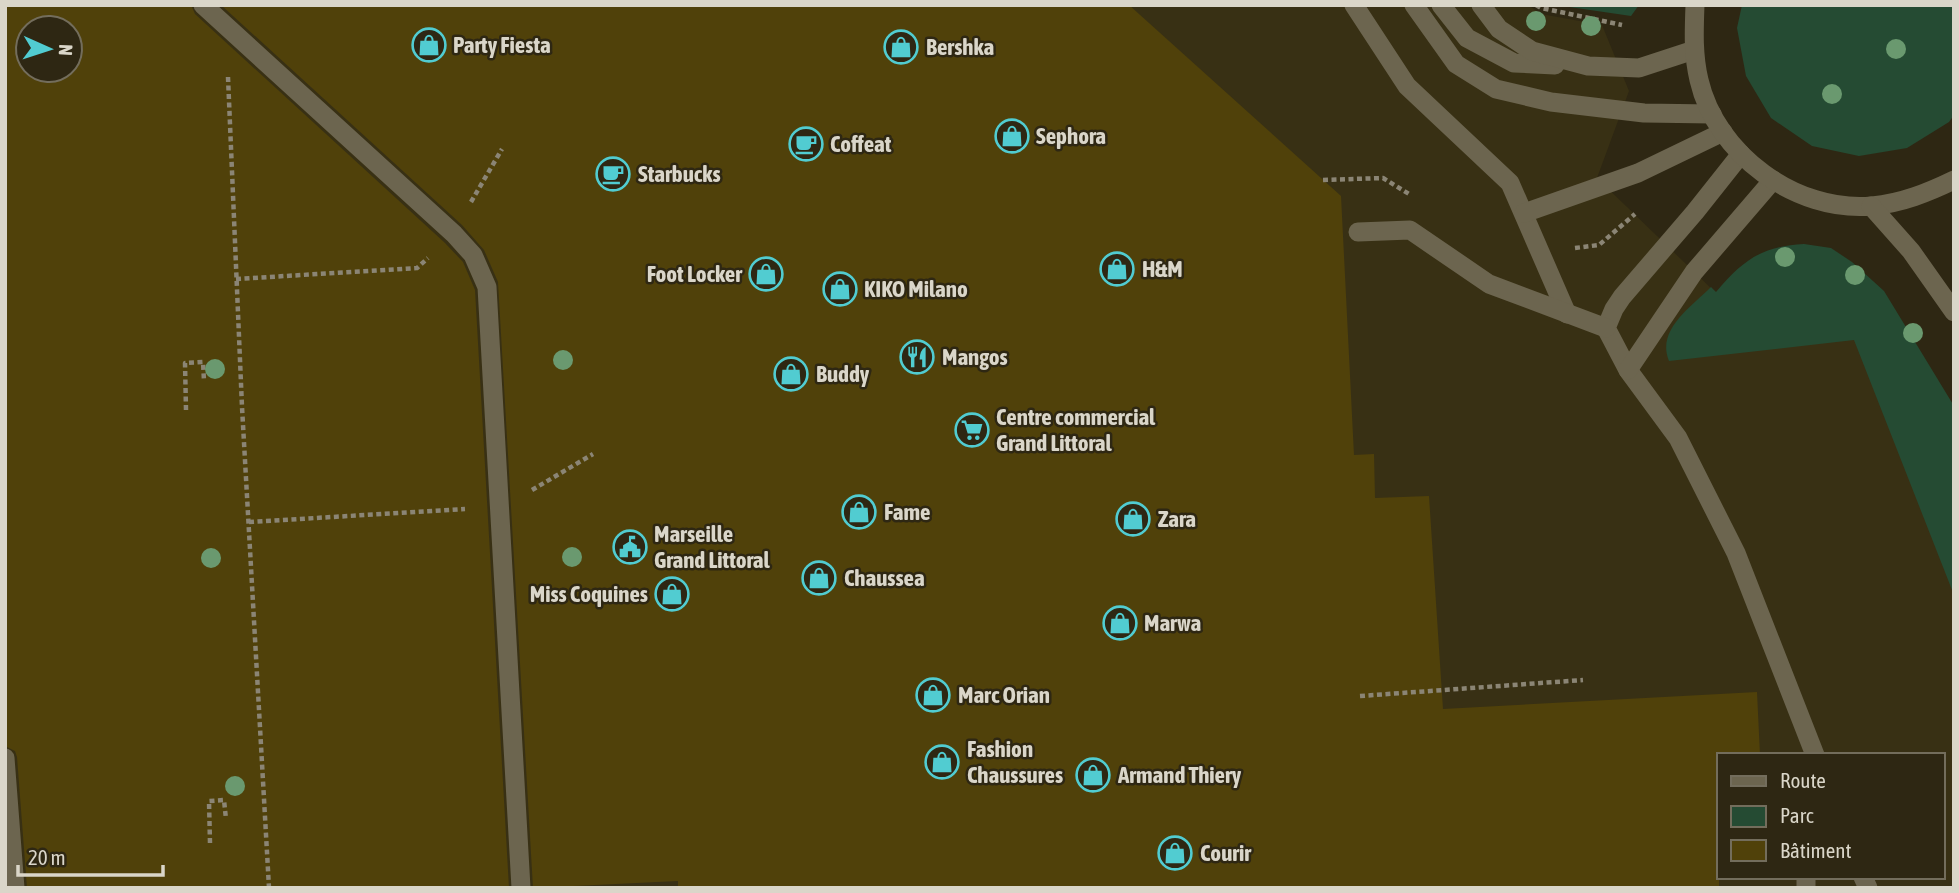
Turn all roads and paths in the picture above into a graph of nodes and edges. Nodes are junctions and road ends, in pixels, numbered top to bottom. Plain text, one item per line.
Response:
1 (202, 5) edge
2 (1354, 5) edge
3 (1414, 5) edge
4 (1441, 5) edge
5 (1481, 5) edge
6 (1536, 5) edge
7 (1695, 5) edge
8 (1622, 25) dead end
9 (226, 27) junction
10 (1694, 50) junction
11 (1588, 66) junction
12 (1712, 114) junction
13 (1723, 132) junction
14 (502, 149) dead end
15 (1741, 154) junction
16 (1773, 180) junction
17 (1954, 180) edge
18 (1871, 206) junction
19 (1524, 213) junction
20 (1359, 232) dead end
21 (454, 234) junction
22 (236, 279) junction
23 (1954, 312) edge
24 (1567, 314) junction
25 (1606, 328) junction
26 (1628, 370) junction
27 (204, 381) dead end
28 (186, 410) dead end
29 (593, 454) dead end
30 (500, 507) junction
31 (249, 522) junction
32 (1583, 680) dead end
33 (1360, 695) dead end
34 (1814, 753) edge
35 (5, 758) edge
36 (226, 819) dead end
37 (211, 843) dead end
38 (15, 888) edge
39 (269, 888) edge
40 (521, 888) edge

1 - 9 street
2 - 19 street
3 - 12 street
4 - 11 street
5 - 11 street
6 - 8 path
7 - 10 street
9 - 21 street
9 - 22 path
10 - 11 street
10 - 12 street
12 - 13 street
13 - 15 street
13 - 19 street
14 - 21 path
15 - 16 street
15 - 25 street
16 - 18 street
16 - 26 street
17 - 18 street
18 - 23 street
19 - 24 street
20 - 24 street
21 - 22 path
21 - 30 street
22 - 31 path
24 - 25 street
25 - 26 street
26 - 34 street
27 - 28 path
29 - 30 path
30 - 31 path
30 - 40 street
31 - 39 path
32 - 33 path
35 - 38 street
36 - 37 path

